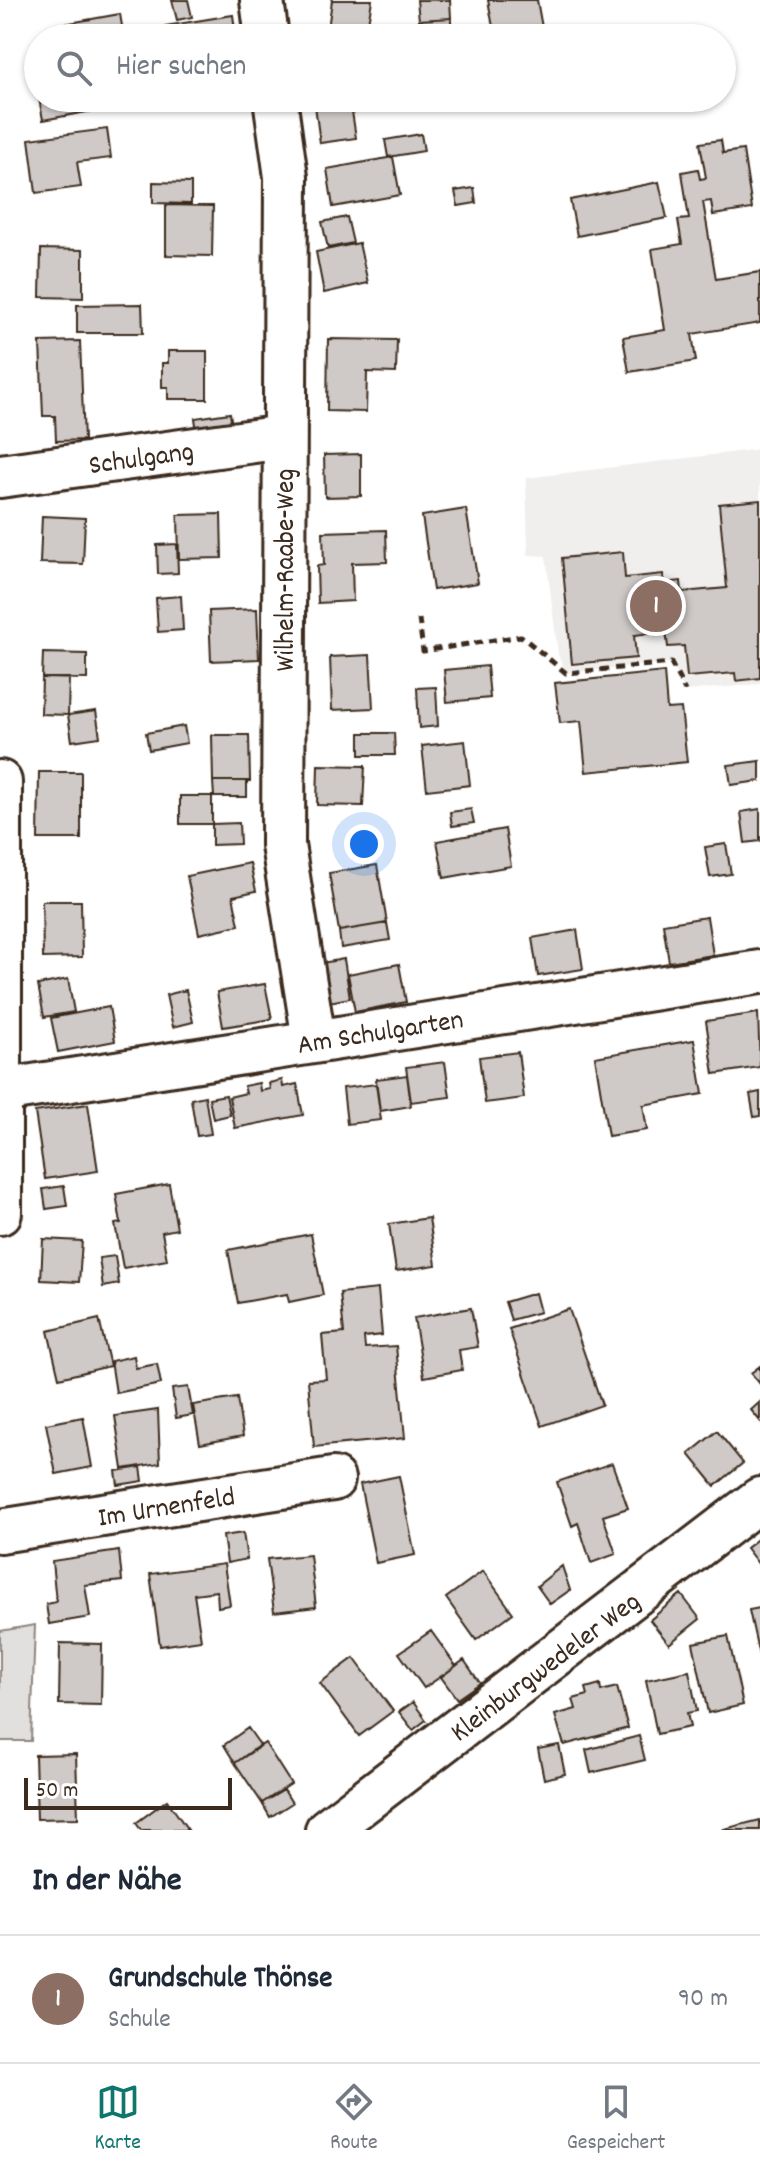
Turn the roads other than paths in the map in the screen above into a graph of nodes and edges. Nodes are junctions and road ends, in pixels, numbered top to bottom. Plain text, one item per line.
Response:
1 (262, 0) edge
2 (265, 24) edge
3 (277, 112) edge
4 (283, 437) junction
5 (0, 476) edge
6 (0, 782) edge
7 (760, 972) edge
8 (314, 1040) junction
9 (1, 1091) edge
10 (0, 1213) edge
11 (333, 1479) dead end
12 (760, 1499) edge
13 (0, 1531) edge
14 (327, 1830) edge

1 - 2 street
3 - 4 street, Wilhelm-Raabe-Weg
4 - 5 street, Schulgang
4 - 8 street, Wilhelm-Raabe-Weg
6 - 9 street
7 - 8 street, Am Schulgarten
8 - 9 street, Am Schulgarten
9 - 10 street
11 - 13 street, Im Urnenfeld
12 - 14 street, Kleinburgwedeler Weg

